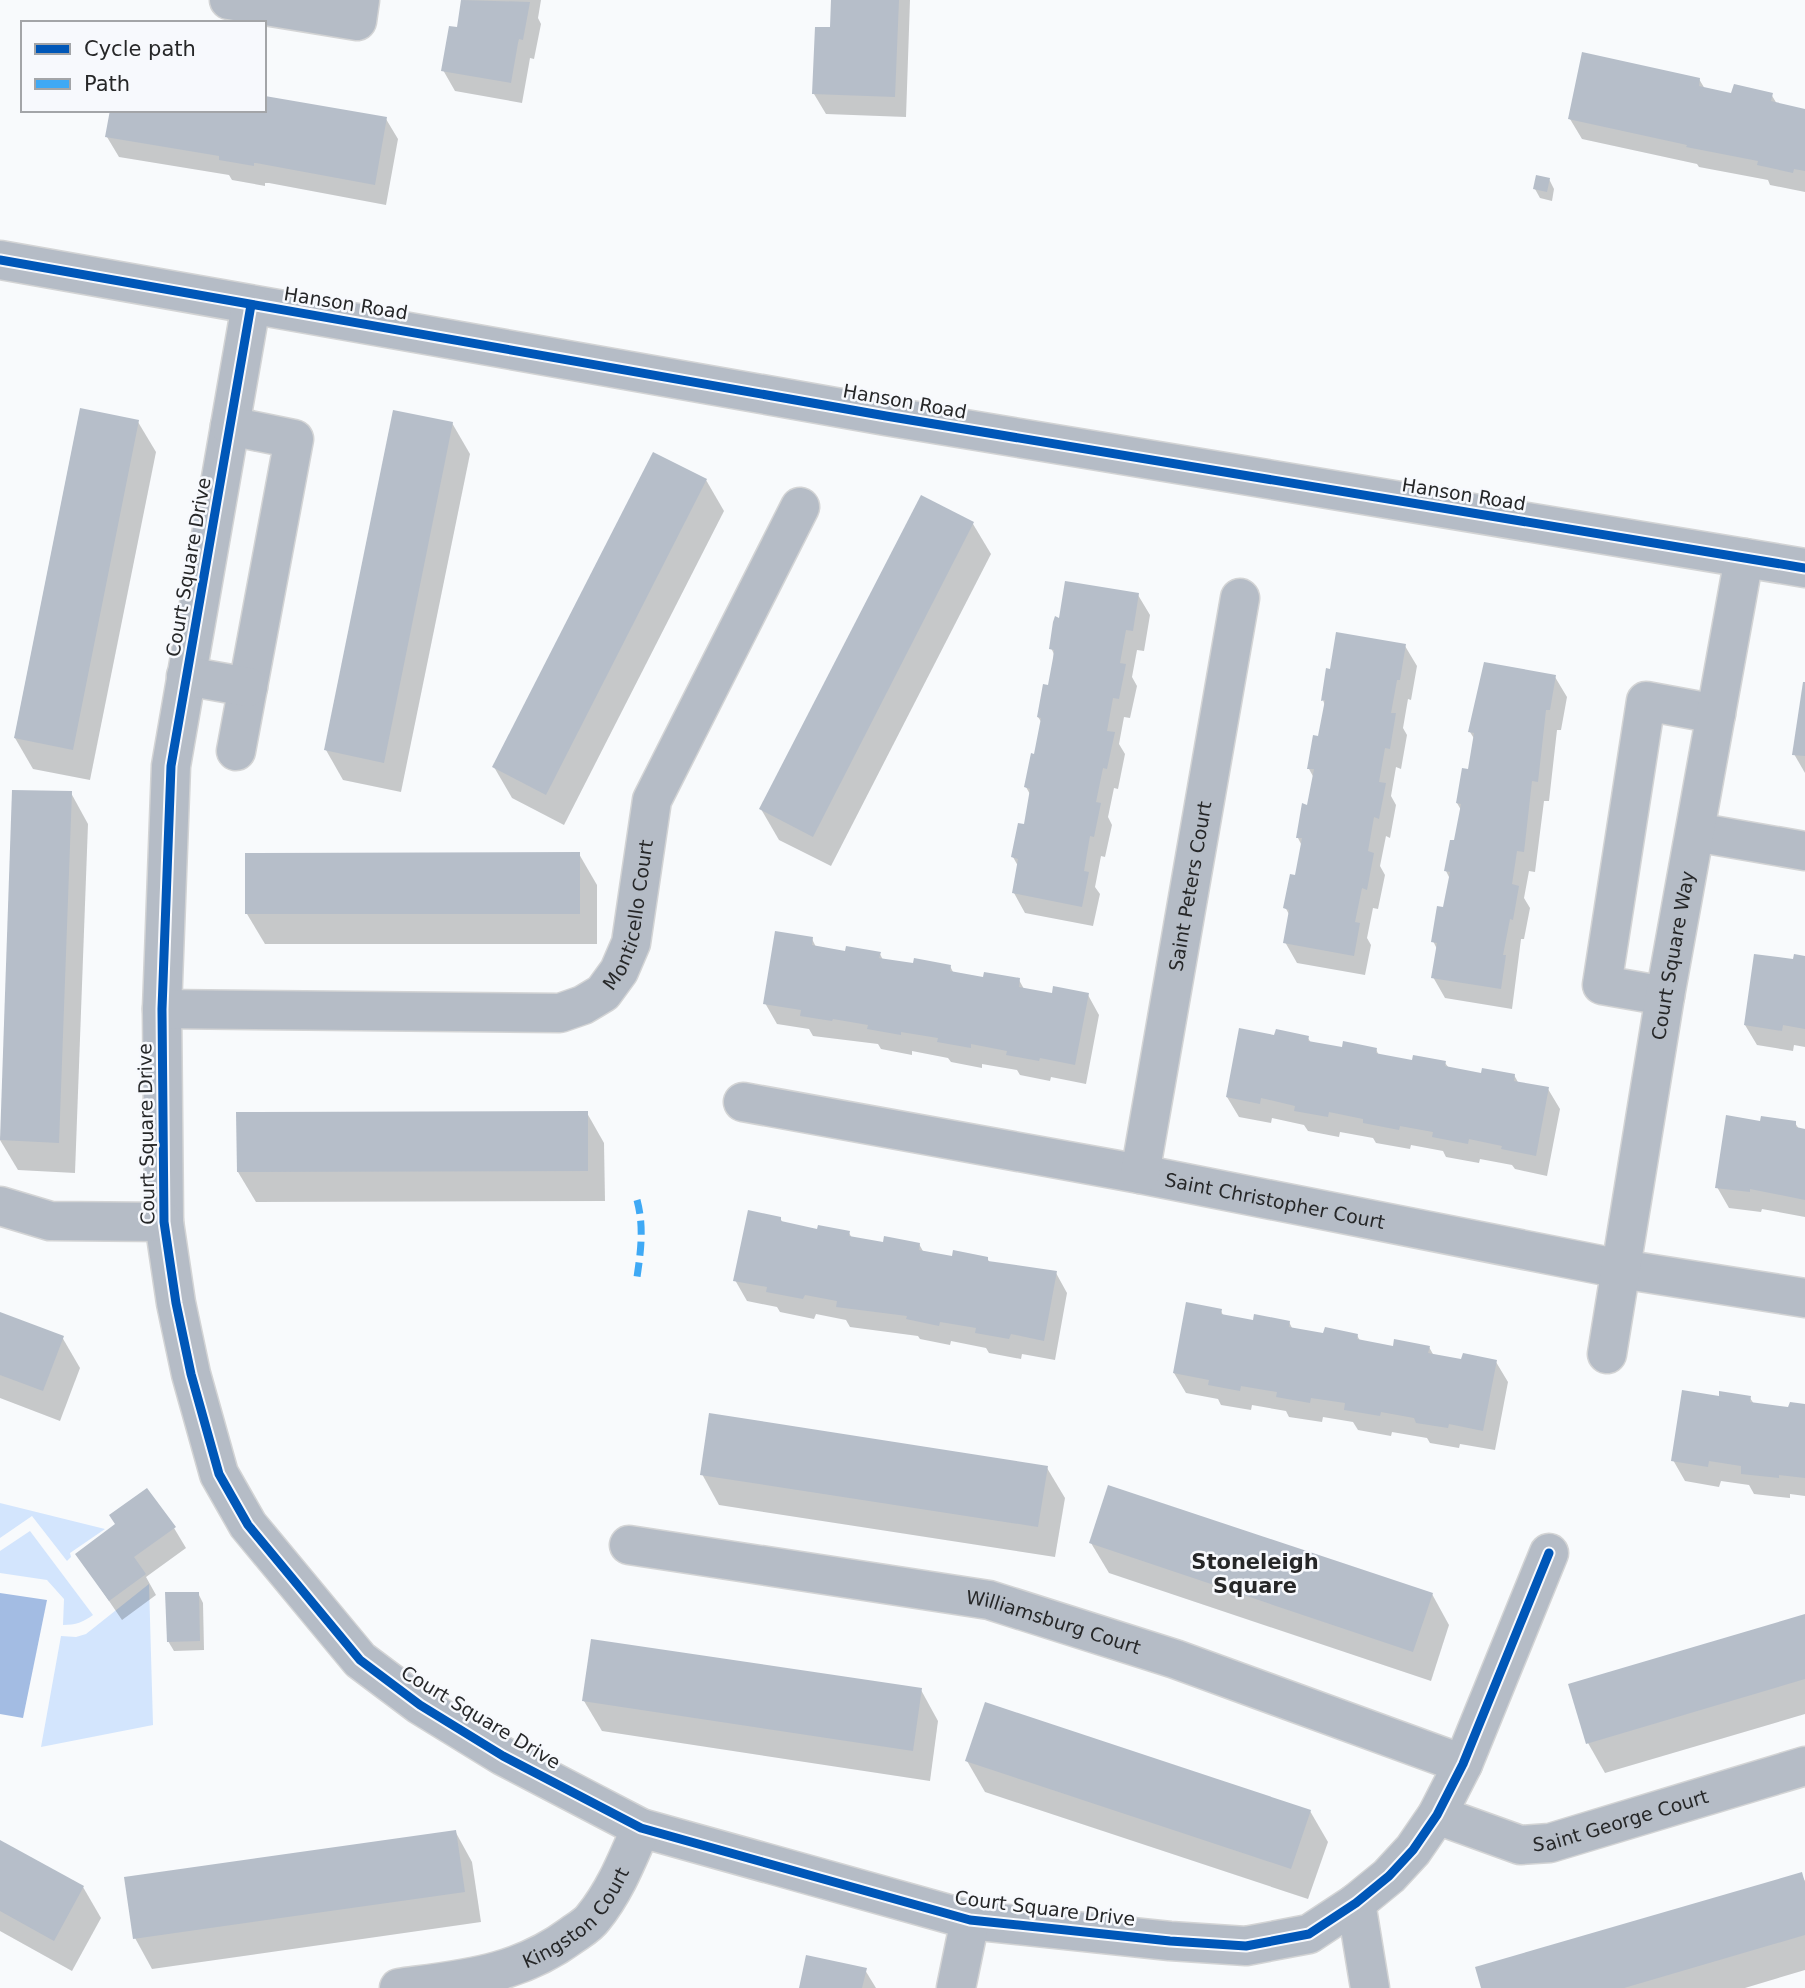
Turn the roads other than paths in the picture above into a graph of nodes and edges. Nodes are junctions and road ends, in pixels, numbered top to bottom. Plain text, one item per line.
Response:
1 (229, 0) edge
2 (360, 0) edge
3 (0, 260) edge
4 (251, 305) junction
5 (230, 426) junction
6 (800, 507) dead end
7 (1744, 558) junction
8 (1805, 568) edge
9 (1240, 598) dead end
10 (186, 676) junction
11 (248, 688) junction
12 (1716, 714) junction
13 (236, 751) dead end
14 (1695, 832) junction
15 (1805, 851) edge
16 (1665, 996) junction
17 (162, 1009) junction
18 (743, 1102) dead end
19 (1140, 1174) junction
20 (0, 1206) edge
21 (164, 1222) junction
22 (1621, 1269) junction
23 (1805, 1298) edge
24 (1606, 1354) dead end
25 (629, 1545) dead end
26 (1549, 1553) dead end
27 (1463, 1764) junction
28 (1805, 1766) edge
29 (1437, 1815) junction
30 (641, 1828) junction
31 (1356, 1903) junction
32 (970, 1920) junction
33 (399, 1988) edge
34 (956, 1988) edge
35 (1370, 1988) edge

1 - 2 street
3 - 4 street, Hanson Road
4 - 5 street, Court Square Drive
4 - 7 street, Hanson Road
5 - 10 street, Court Square Drive
5 - 11 street
6 - 17 street, Monticello Court
7 - 8 street, Hanson Road
7 - 12 street, Court Square Way
9 - 19 street, Saint Peters Court
10 - 11 street
10 - 17 street, Court Square Drive
11 - 13 street
12 - 14 street, Court Square Way
12 - 16 street
14 - 15 street
14 - 16 street, Court Square Way
16 - 22 street, Court Square Way
17 - 21 street, Court Square Drive
18 - 19 street, Saint Christopher Court
19 - 22 street, Saint Christopher Court
20 - 21 street
21 - 30 street, Court Square Drive
22 - 23 street, Saint Christopher Court
22 - 24 street, Court Square Way
25 - 27 street, Williamsburg Court
26 - 27 street, Court Square Drive
27 - 29 street, Court Square Drive
28 - 29 street, Saint George Court
29 - 31 street, Court Square Drive
30 - 32 street, Court Square Drive
30 - 33 street, Kingston Court
31 - 32 street, Court Square Drive
31 - 35 street
32 - 34 street

